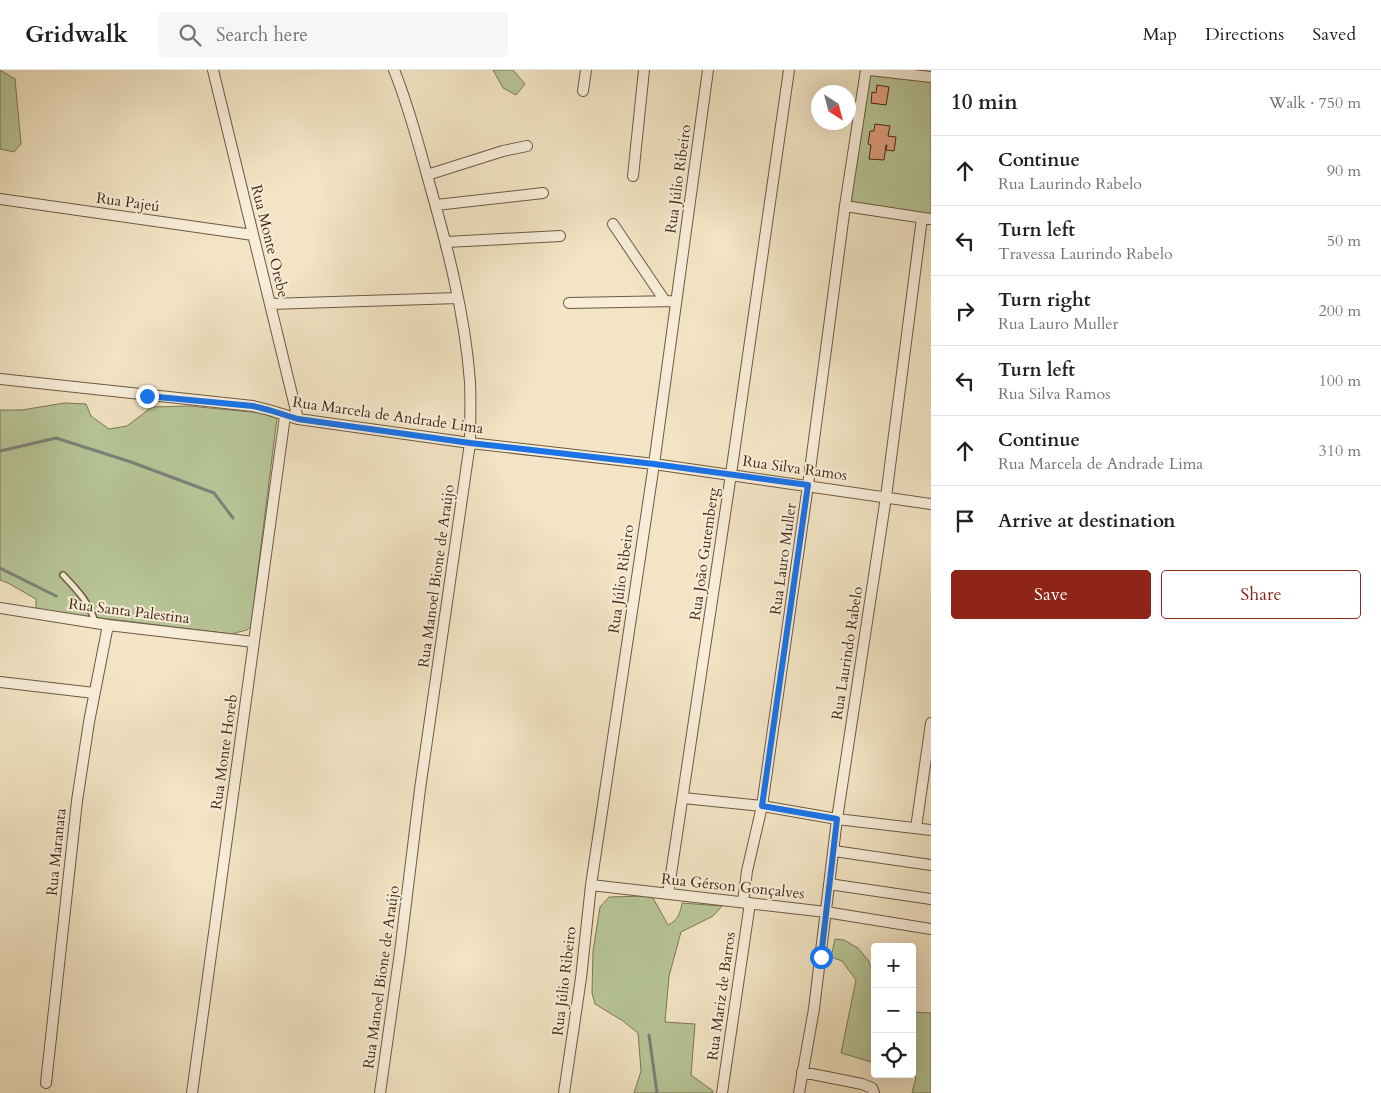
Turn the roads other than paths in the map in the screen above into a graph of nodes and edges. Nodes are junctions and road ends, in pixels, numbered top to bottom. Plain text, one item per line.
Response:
1 (214, 70) edge
2 (394, 70) edge
3 (586, 70) edge
4 (644, 70) edge
5 (708, 70) edge
6 (789, 70) edge
7 (866, 70) edge
8 (870, 70) edge
9 (931, 77) edge
10 (583, 91) dead end
11 (528, 146) dead end
12 (427, 175) junction
13 (633, 176) dead end
14 (543, 193) dead end
15 (0, 199) edge
16 (436, 205) junction
17 (845, 206) junction
18 (926, 219) edge
19 (613, 224) dead end
20 (253, 235) junction
21 (560, 236) dead end
22 (446, 242) junction
23 (458, 298) junction
24 (665, 301) junction
25 (676, 301) junction
26 (569, 303) dead end
27 (270, 304) junction
28 (0, 380) edge
29 (285, 416) junction
30 (298, 419) junction
31 (470, 443) junction
32 (654, 464) junction
33 (731, 474) junction
34 (808, 485) junction
35 (886, 497) junction
36 (931, 504) edge
37 (63, 575) dead end
38 (0, 608) edge
39 (95, 623) junction
40 (108, 625) junction
41 (254, 642) junction
42 (0, 682) edge
43 (94, 693) junction
44 (931, 723) edge
45 (683, 798) junction
46 (762, 806) junction
47 (837, 819) junction
48 (916, 828) junction
49 (931, 830) edge
50 (834, 851) junction
51 (931, 866) edge
52 (829, 884) junction
53 (591, 885) junction
54 (668, 894) junction
55 (931, 899) edge
56 (747, 902) junction
57 (826, 912) junction
58 (931, 929) edge
59 (802, 1072) junction
60 (46, 1083) dead end
61 (192, 1093) edge
62 (380, 1093) edge
63 (564, 1093) edge
64 (722, 1093) edge
65 (799, 1093) edge
66 (874, 1093) edge

1 - 20 street, Rua Monte Orebe
2 - 12 street, Rua Manoel Bione de Araújo
3 - 10 street
4 - 13 street
5 - 25 street, Rua Júlio Ribeiro
6 - 33 street, Rua João Gutemberg
7 - 17 street, Rua Lauro Muller
8 - 9 street
11 - 12 street
12 - 16 street, Rua Manoel Bione de Araújo
14 - 16 street
15 - 20 street, Rua Pajeú
16 - 22 street, Rua Manoel Bione de Araújo
17 - 18 street
17 - 34 street, Rua Lauro Muller
18 - 35 street, Rua Laurindo Rabelo
19 - 24 street
20 - 27 street, Rua Monte Orebe
21 - 22 street
22 - 23 street, Rua Manoel Bione de Araújo
23 - 27 street
23 - 31 street, Rua Manoel Bione de Araújo
24 - 25 street
24 - 26 street
25 - 32 street, Rua Júlio Ribeiro
27 - 30 street, Rua Monte Orebe
28 - 29 street, Rua Marcela de Andrade Lima
29 - 30 street, Rua Marcela de Andrade Lima
29 - 41 street, Rua Monte Horeb
30 - 31 street, Rua Marcela de Andrade Lima
31 - 32 street, Rua Marcela de Andrade Lima
31 - 62 street, Rua Manoel Bione de Araújo
32 - 33 street, Rua Silva Ramos
32 - 53 street, Rua Júlio Ribeiro
33 - 34 street, Rua Silva Ramos
33 - 45 street, Rua João Gutemberg
34 - 35 street, Rua Silva Ramos
34 - 46 street, Rua Lauro Muller
35 - 36 street, Rua Silva Ramos
35 - 47 street, Rua Laurindo Rabelo
37 - 39 lane
38 - 39 street, Rua Santa Palestina
39 - 40 street, Rua Santa Palestina
40 - 41 street, Rua Santa Palestina
40 - 43 street, Rua Maranata
41 - 61 street, Rua Monte Horeb
42 - 43 street
43 - 60 street, Rua Maranata
44 - 48 street
45 - 46 street
45 - 54 street, Rua João Gutemberg
46 - 47 street
46 - 56 street, Rua Lauro Muller
47 - 48 street
47 - 50 street, Rua Laurindo Rabelo
48 - 49 street
50 - 51 street
50 - 52 street, Rua Laurindo Rabelo
52 - 55 street
52 - 57 street, Rua Laurindo Rabelo
53 - 54 street, Rua Gérson Gonçalves
53 - 63 street, Rua Júlio Ribeiro
54 - 56 street, Rua Gérson Gonçalves
56 - 57 street, Rua Gérson Gonçalves
56 - 64 street, Rua Mariz de Barros
57 - 58 street, Rua Gérson Gonçalves
57 - 59 street, Rua Laurindo Rabelo
59 - 65 street, Rua Laurindo Rabelo
59 - 66 street

